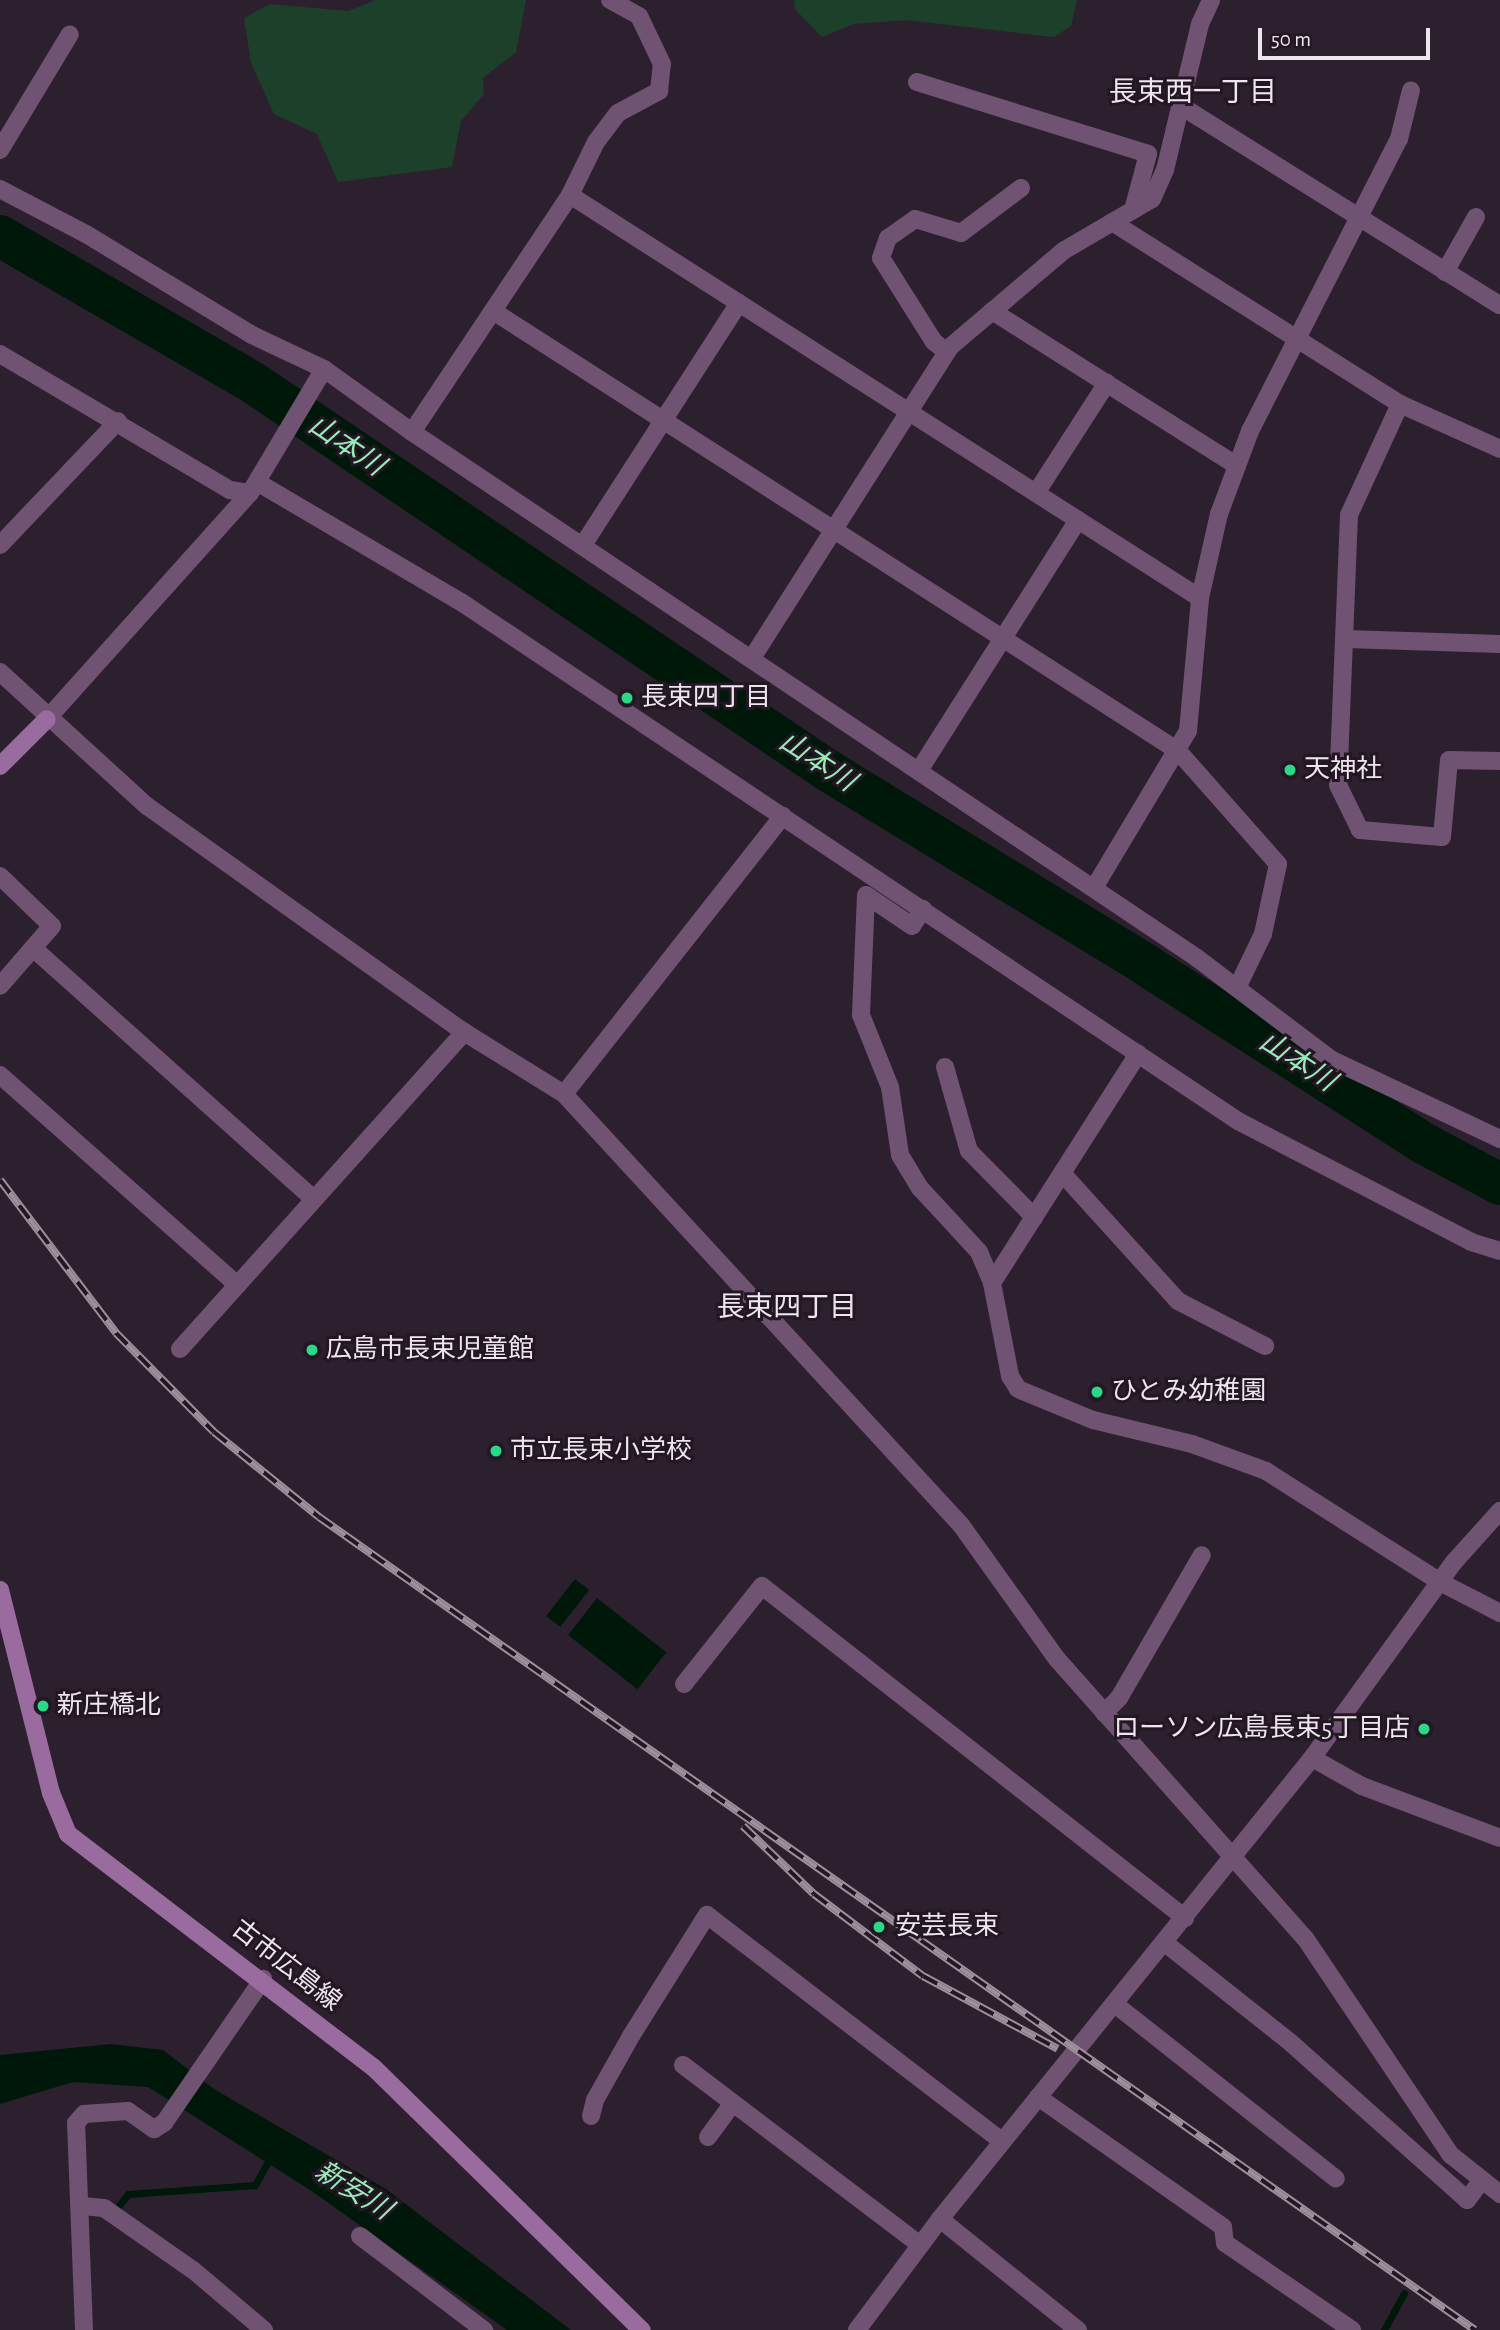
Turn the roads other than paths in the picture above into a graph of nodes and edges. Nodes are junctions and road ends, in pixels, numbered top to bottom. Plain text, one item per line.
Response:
1 (610, 0) edge
2 (1211, 0) edge
3 (70, 34) dead end
4 (917, 82) dead end
5 (1411, 90) dead end
6 (1181, 106) junction
7 (0, 150) edge
8 (1021, 188) dead end
9 (0, 189) edge
10 (570, 195) junction
11 (1133, 210) junction
12 (1475, 217) dead end
13 (1361, 220) junction
14 (1112, 222) junction
15 (1445, 272) junction
16 (739, 303) junction
17 (1500, 305) edge
18 (493, 311) junction
19 (992, 311) junction
20 (1297, 343) junction
21 (947, 352) junction
22 (0, 355) edge
23 (320, 374) junction
24 (1107, 383) junction
25 (1401, 404) junction
26 (909, 411) junction
27 (665, 420) junction
28 (118, 421) junction
29 (412, 432) junction
30 (1500, 449) edge
31 (1237, 466) junction
32 (257, 483) junction
33 (1036, 493) junction
34 (1078, 520) junction
35 (835, 528) junction
36 (0, 545) edge
37 (583, 545) junction
38 (1200, 598) junction
39 (1003, 637) junction
40 (1346, 639) junction
41 (1500, 644) edge
42 (752, 658) junction
43 (0, 672) edge
44 (47, 719) junction
45 (1178, 751) junction
46 (1500, 761) edge
47 (0, 766) edge
48 (920, 769) junction
49 (783, 816) junction
50 (0, 876) edge
51 (1094, 888) junction
52 (922, 909) junction
53 (33, 948) junction
54 (0, 986) edge
55 (1237, 988) junction
56 (464, 1032) junction
57 (1138, 1054) junction
58 (945, 1067) dead end
59 (0, 1075) edge
60 (564, 1094) junction
61 (1500, 1139) edge
62 (1062, 1173) junction
63 (313, 1198) junction
64 (1034, 1217) junction
65 (1500, 1251) edge
66 (992, 1283) junction
67 (237, 1285) junction
68 (1265, 1346) dead end
69 (180, 1349) dead end
70 (1500, 1511) edge
71 (1202, 1555) dead end
72 (1440, 1582) junction
73 (0, 1590) edge
74 (1500, 1613) edge
75 (684, 1684) dead end
76 (1104, 1713) junction
77 (1312, 1758) junction
78 (1500, 1838) edge
79 (1231, 1859) junction
80 (1185, 1918) junction
81 (1165, 1943) junction
82 (264, 1979) junction
83 (1116, 2005) junction
84 (683, 2064) dead end
85 (1038, 2098) junction
86 (733, 2103) junction
87 (591, 2116) dead end
88 (708, 2137) dead end
89 (1002, 2141) junction
90 (1336, 2179) dead end
91 (1482, 2180) junction
92 (1500, 2194) edge
93 (82, 2206) junction
94 (940, 2219) junction
95 (360, 2236) dead end
96 (920, 2245) junction
97 (83, 2330) edge
98 (264, 2330) edge
99 (484, 2330) edge
100 (642, 2330) edge
101 (857, 2330) edge
102 (1078, 2330) edge
103 (1352, 2330) edge

1 - 10 street
2 - 6 street
3 - 7 street
4 - 11 street
5 - 13 street
6 - 11 street
6 - 13 street
8 - 21 street
9 - 23 street
10 - 16 street
10 - 18 street
11 - 14 street
12 - 15 street
13 - 15 street
13 - 20 street
14 - 19 street
14 - 20 street
15 - 17 street
16 - 26 street
16 - 27 street
18 - 27 street
18 - 29 street
19 - 21 street
19 - 24 street
20 - 25 street
20 - 31 street
21 - 26 street
22 - 28 street
23 - 29 street
23 - 32 street
24 - 31 street
24 - 33 street
25 - 30 street
25 - 40 street
26 - 33 street
26 - 35 street
27 - 35 street
27 - 37 street
28 - 32 street
28 - 36 street
29 - 37 street
31 - 38 street
32 - 44 street
32 - 49 street
33 - 34 street
34 - 38 street
34 - 39 street
35 - 39 street
35 - 42 street
37 - 42 street
38 - 45 street
39 - 45 street
39 - 48 street
40 - 41 street
40 - 46 street
42 - 48 street
43 - 44 street
44 - 47 main road
44 - 56 street
45 - 51 street
45 - 55 street
48 - 51 street
49 - 52 street
49 - 60 street
50 - 53 street
51 - 55 street
52 - 57 street
52 - 66 street
53 - 54 street
53 - 63 street
55 - 61 street
56 - 60 street
56 - 63 street
57 - 62 street
57 - 65 street
58 - 64 street
59 - 67 street
60 - 76 street
62 - 64 street
62 - 68 street
63 - 67 street
64 - 66 street
66 - 72 street
67 - 69 street
70 - 72 street
71 - 76 street
72 - 74 street
72 - 77 street
73 - 82 main road, 古市広島線
75 - 80 street
76 - 79 street
77 - 78 street
77 - 79 street
79 - 80 street
79 - 91 street
80 - 81 street
81 - 83 street
81 - 91 street
82 - 93 street
82 - 100 main road, 古市広島線
83 - 85 street
83 - 90 street
84 - 86 street
85 - 89 street
85 - 103 street
86 - 88 street
86 - 96 street
87 - 89 street
89 - 94 street
91 - 92 street
93 - 97 street
93 - 98 street
94 - 96 street
94 - 102 street
95 - 99 street
96 - 101 street

